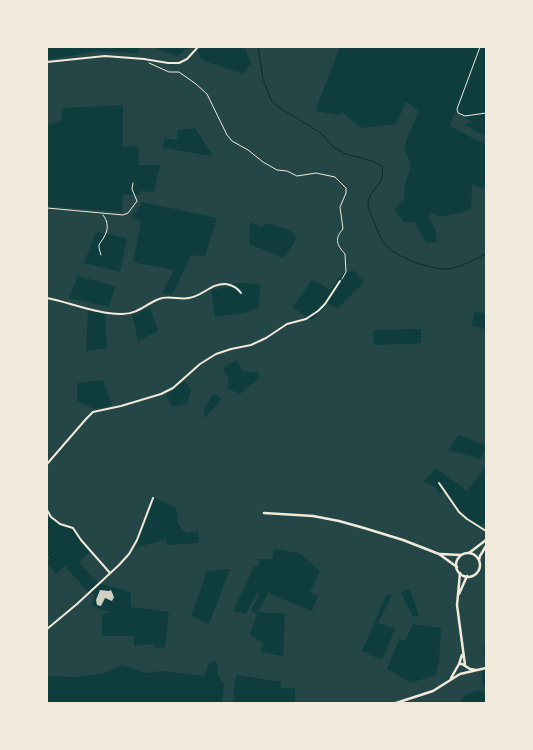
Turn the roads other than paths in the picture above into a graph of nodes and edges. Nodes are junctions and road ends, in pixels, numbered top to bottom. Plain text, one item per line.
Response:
1 (198, 47) edge
2 (47, 62) edge
3 (132, 183) dead end
4 (47, 208) edge
5 (340, 281) road end
6 (241, 292) dead end
7 (47, 298) edge
8 (47, 464) edge
9 (439, 483) dead end
10 (153, 498) dead end
11 (47, 510) edge
12 (264, 513) dead end
13 (486, 531) edge
14 (486, 540) edge
15 (486, 546) edge
16 (469, 553) junction
17 (439, 554) junction
18 (461, 555) junction
19 (479, 561) junction
20 (457, 567) junction
21 (110, 573) junction
22 (460, 573) junction
23 (467, 576) junction
24 (458, 596) junction
25 (47, 629) edge
26 (463, 652) junction
27 (459, 664) junction
28 (465, 666) junction
29 (486, 668) edge
30 (456, 670) junction
31 (476, 670) junction
32 (465, 672) junction
33 (460, 674) junction
34 (450, 679) junction
35 (396, 703) edge

1 - 2 street
3 - 4 lane
5 - 8 street
6 - 7 street
9 - 13 street
10 - 21 street
11 - 21 street
12 - 17 main road
14 - 16 main road
15 - 19 main road
16 - 18 main road
16 - 19 main road
17 - 18 main road
17 - 20 main road
18 - 20 main road
19 - 23 main road
20 - 22 main road
21 - 25 street
22 - 23 main road
22 - 24 main road
23 - 24 main road
24 - 26 main road
26 - 27 main road
26 - 28 main road
27 - 28 main road
27 - 30 main road
28 - 31 main road
28 - 32 main road
29 - 31 main road
30 - 33 main road
30 - 34 main road
31 - 32 main road
32 - 33 main road
33 - 34 main road
34 - 35 main road

